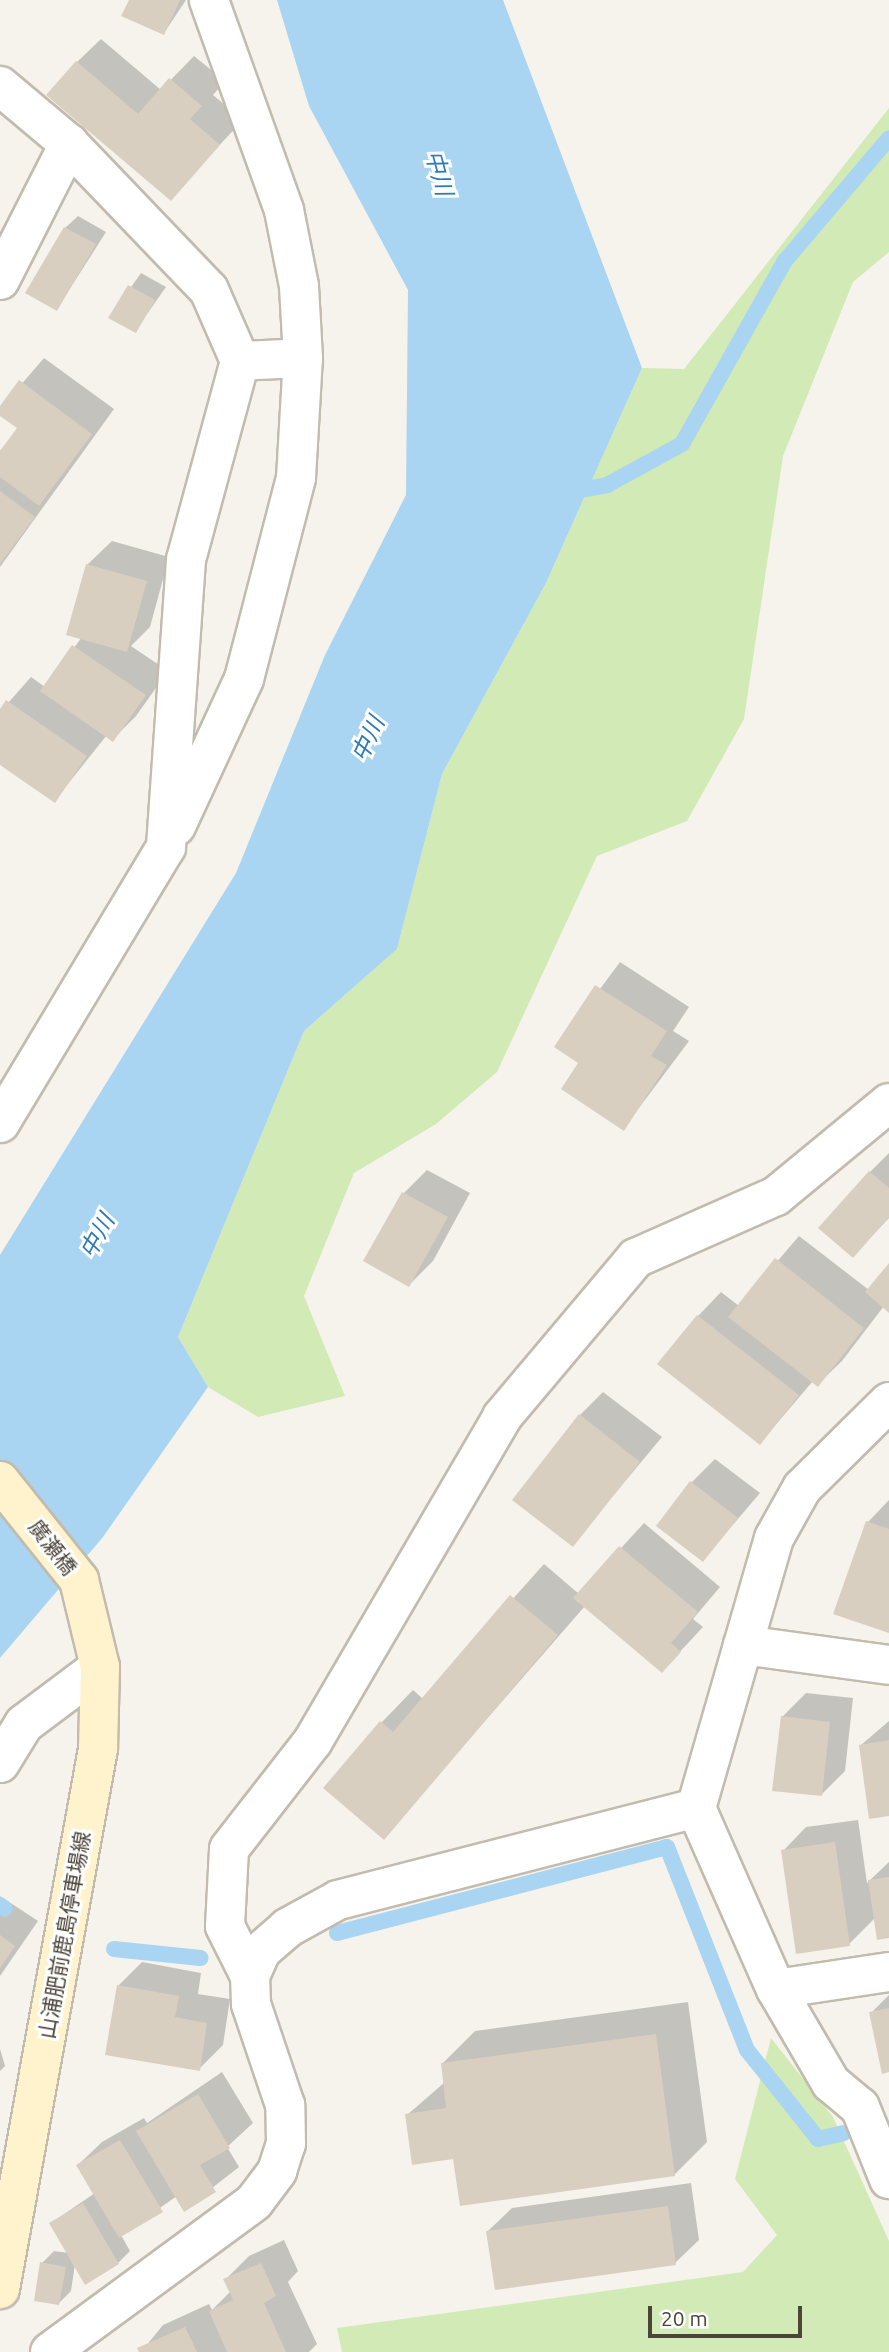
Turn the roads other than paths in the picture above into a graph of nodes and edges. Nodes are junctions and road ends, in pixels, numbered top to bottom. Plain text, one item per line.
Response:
1 (209, 0) edge
2 (0, 86) edge
3 (69, 144) junction
4 (0, 280) edge
5 (303, 358) junction
6 (240, 361) junction
7 (166, 848) junction
8 (889, 1103) edge
9 (0, 1123) edge
10 (889, 1402) edge
11 (0, 1480) edge
12 (79, 1580) joint
13 (743, 1646) junction
14 (889, 1665) edge
15 (100, 1667) junction
16 (0, 1763) edge
17 (696, 1808) junction
18 (889, 1972) edge
19 (250, 1976) junction
20 (776, 1989) junction
21 (874, 2104) edge
22 (889, 2179) edge
23 (0, 2289) edge
24 (50, 2352) edge

1 - 5 street
2 - 3 street
3 - 4 street
3 - 6 street
5 - 6 street
5 - 7 street
6 - 7 street
7 - 9 street
8 - 19 street
10 - 13 street
11 - 12 main road, 廣瀬橋
12 - 15 main road, 山浦肥前鹿島停車場線
13 - 14 street
13 - 17 street
15 - 16 street
15 - 23 main road, 山浦肥前鹿島停車場線
17 - 19 street
17 - 20 street
18 - 20 street
19 - 24 street
20 - 21 street
21 - 22 street

